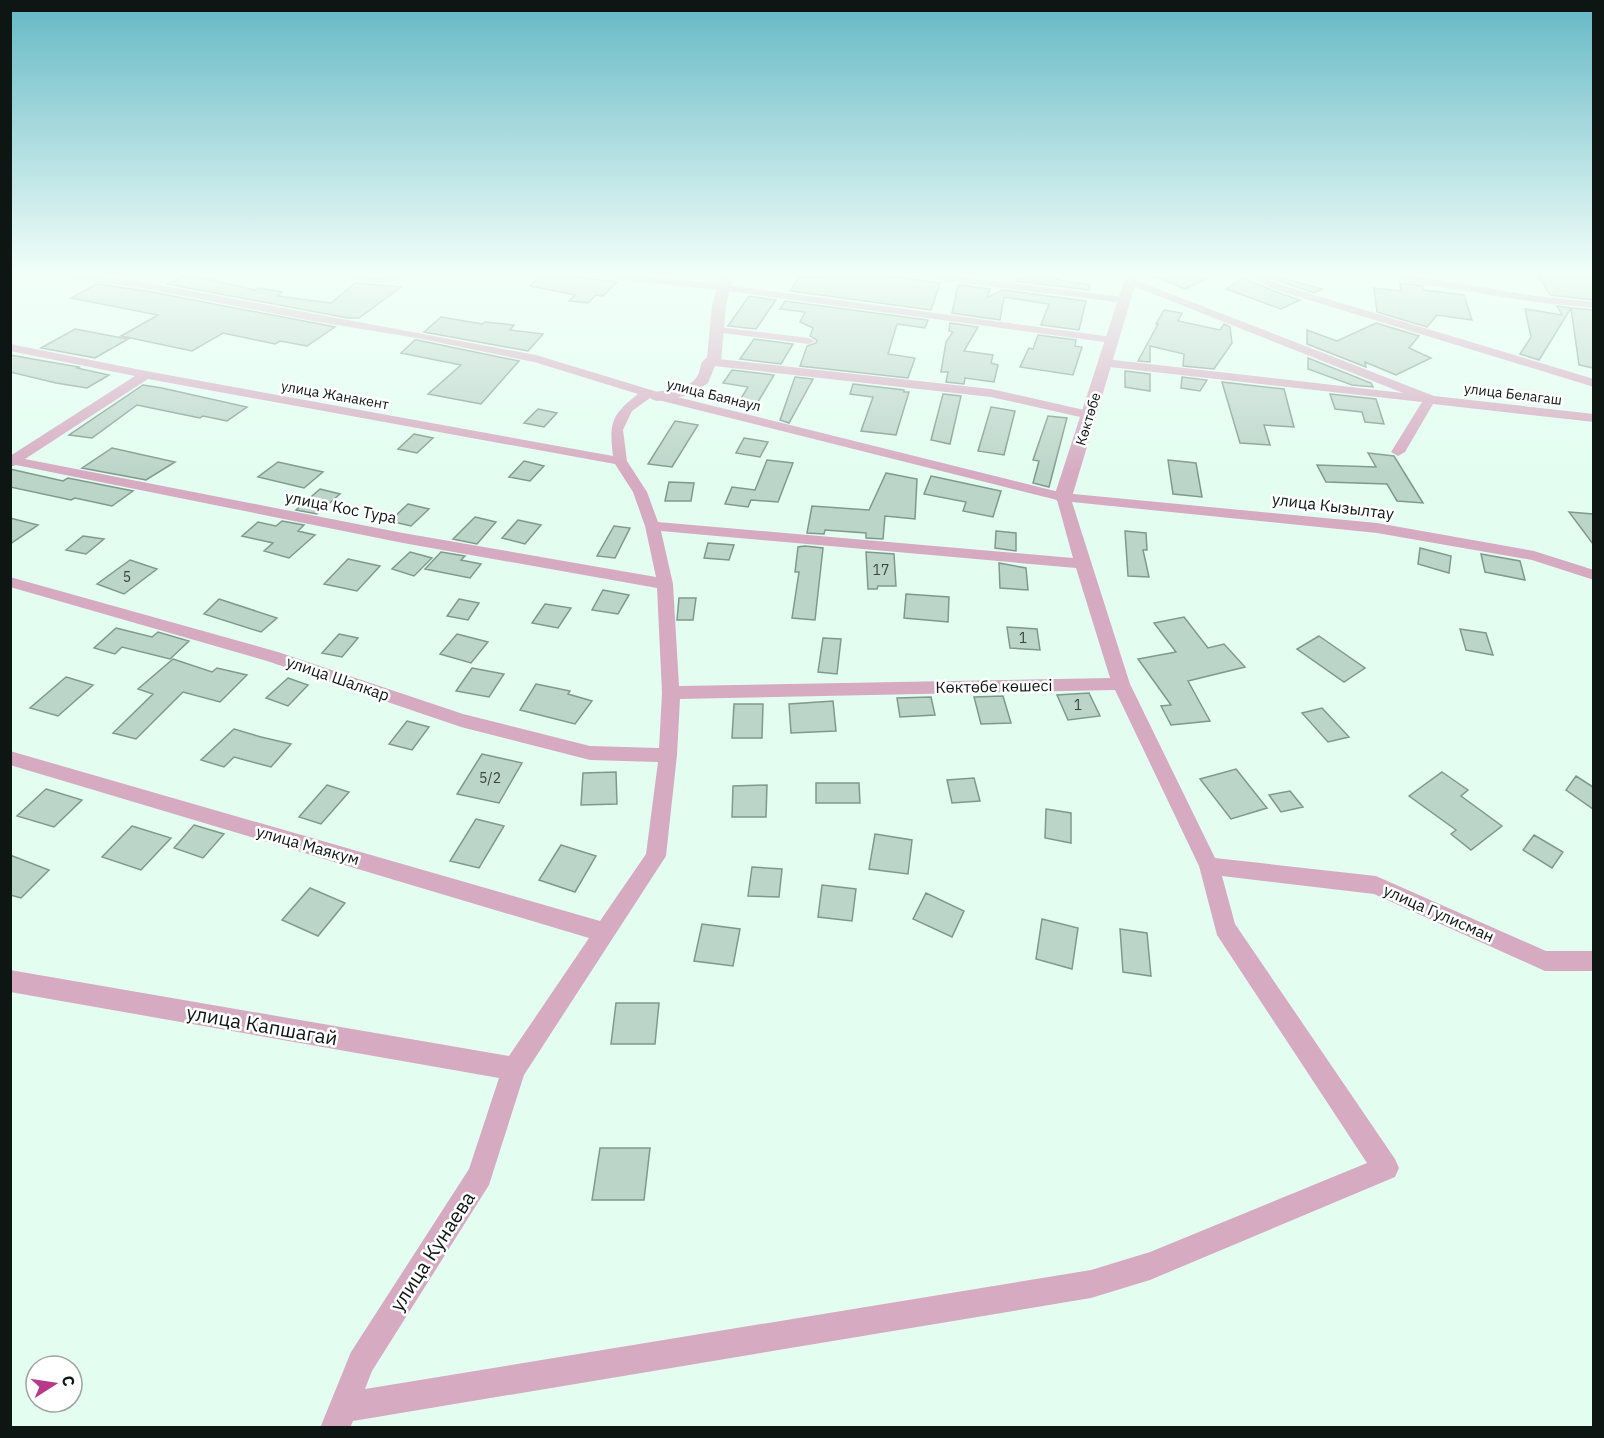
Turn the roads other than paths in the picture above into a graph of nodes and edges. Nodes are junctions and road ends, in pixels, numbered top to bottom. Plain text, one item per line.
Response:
1 (441, 339) edge
2 (717, 339) edge
3 (801, 339) edge
4 (1105, 339) edge
5 (1285, 339) edge
6 (1450, 339) edge
7 (809, 340) dead end
8 (1112, 340) joint
9 (10, 347) edge
10 (709, 362) junction
11 (1105, 363) junction
12 (146, 375) junction
13 (1593, 382) edge
14 (653, 395) junction
15 (1430, 399) junction
16 (1089, 415) junction
17 (1577, 417) junction
18 (1593, 418) edge
19 (1593, 423) edge
20 (1398, 452) dead end
21 (12, 461) edge
22 (620, 462) junction
23 (1063, 497) junction
24 (652, 526) junction
25 (1082, 564) junction
26 (1593, 575) edge
27 (10, 582) edge
28 (665, 584) junction
29 (1121, 684) junction
30 (671, 693) junction
31 (668, 755) junction
32 (10, 758) edge
33 (1209, 866) junction
34 (606, 933) junction
35 (1593, 961) edge
36 (10, 981) edge
37 (514, 1069) junction
38 (340, 1417) edge

1 - 14 street, улица Баянаул
2 - 10 street
3 - 7 street
4 - 8 street
5 - 15 street, улица Белагаш
6 - 13 street
8 - 11 street, Көктөбе
9 - 12 street, улица Жанакент
10 - 14 street
10 - 16 street
11 - 15 street, улица Белагаш
11 - 16 street, Көктөбе
12 - 21 street
12 - 22 street, улица Жанакент
14 - 22 street
14 - 23 street, улица Баянаул
15 - 17 street, улица Белагаш
15 - 20 street
16 - 23 street, Көктөбе
17 - 18 street, улица Белагаш
17 - 19 street
21 - 28 street, улица Кос Тура
22 - 24 street, улица Кунаева
23 - 25 street
23 - 26 street, улица Кызылтау
24 - 25 street
24 - 28 street, улица Кунаева
25 - 29 street
27 - 31 street, улица Шалкар
28 - 30 street, улица Кунаева
29 - 30 street, Көктөбе көшесі
29 - 33 street
30 - 31 street, улица Кунаева
31 - 34 street, улица Кунаева
32 - 34 street, улица Маякум
33 - 35 street, улица Гулисман
33 - 38 street
34 - 37 street, улица Кунаева
36 - 37 street, улица Капшагай
37 - 38 street, улица Кунаева

